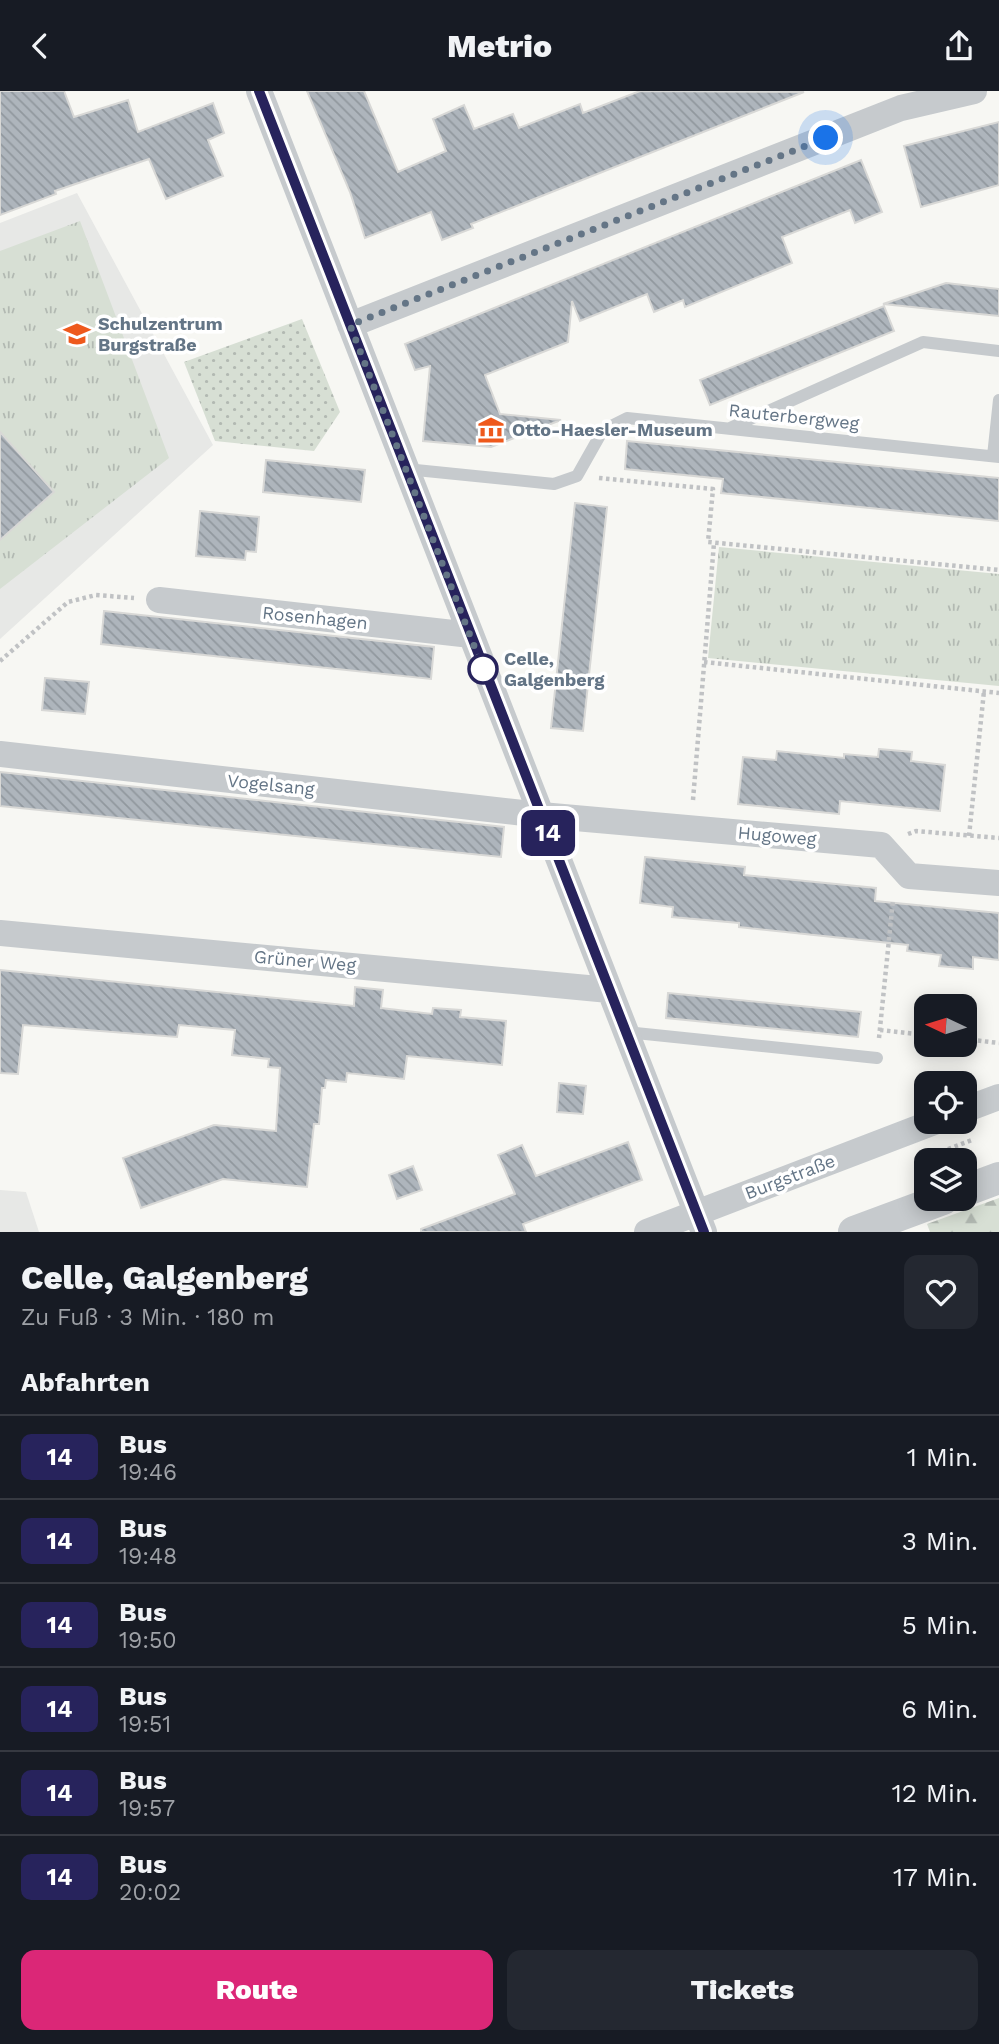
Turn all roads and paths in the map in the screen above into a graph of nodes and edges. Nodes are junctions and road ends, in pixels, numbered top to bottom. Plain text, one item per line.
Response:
1 (259, 91) edge
2 (974, 91) edge
3 (350, 325) junction
4 (999, 351) edge
5 (999, 400) edge
6 (730, 428) junction
7 (996, 457) edge
8 (406, 469) junction
9 (577, 476) junction
10 (714, 543) junction
11 (999, 570) edge
12 (159, 600) joint
13 (471, 635) junction
14 (0, 661) edge
15 (704, 662) junction
16 (984, 691) junction
17 (999, 692) edge
18 (0, 754) edge
19 (541, 815) junction
20 (691, 828) junction
21 (969, 836) junction
22 (999, 838) edge
23 (881, 845) junction
24 (999, 883) edge
25 (895, 888) dead end
26 (0, 933) edge
27 (609, 990) junction
28 (880, 1030) junction
29 (625, 1032) junction
30 (914, 1034) edge
31 (977, 1040) edge
32 (999, 1043) edge
33 (877, 1058) joint
34 (999, 1097) edge
35 (977, 1105) edge
36 (914, 1131) edge
37 (999, 1178) edge
38 (977, 1186) edge
39 (914, 1210) edge
40 (700, 1223) edge
41 (647, 1232) edge
42 (855, 1232) edge

1 - 3 street
2 - 3 street
3 - 8 street
4 - 6 lane
5 - 7 lane
6 - 7 lane, Rauterbergweg
6 - 9 lane, Rauterbergweg
8 - 9 lane
8 - 13 street
9 - 10 path
10 - 11 path
10 - 15 path
12 - 13 street, Rosenhagen
12 - 14 path
13 - 19 street
15 - 16 path
15 - 20 path
16 - 17 path
16 - 21 path
18 - 19 street, Vogelsang
19 - 20 street, Hugoweg
19 - 27 street
20 - 23 street, Hugoweg
21 - 22 path
21 - 23 path
23 - 24 street
25 - 28 path
26 - 27 street, Grüner Weg
27 - 29 street
28 - 30 path
28 - 33 path
29 - 33 lane
29 - 40 street
31 - 32 path
34 - 35 street
36 - 40 street, Burgstraße
37 - 38 street
39 - 42 street
40 - 41 street, Burgstraße

